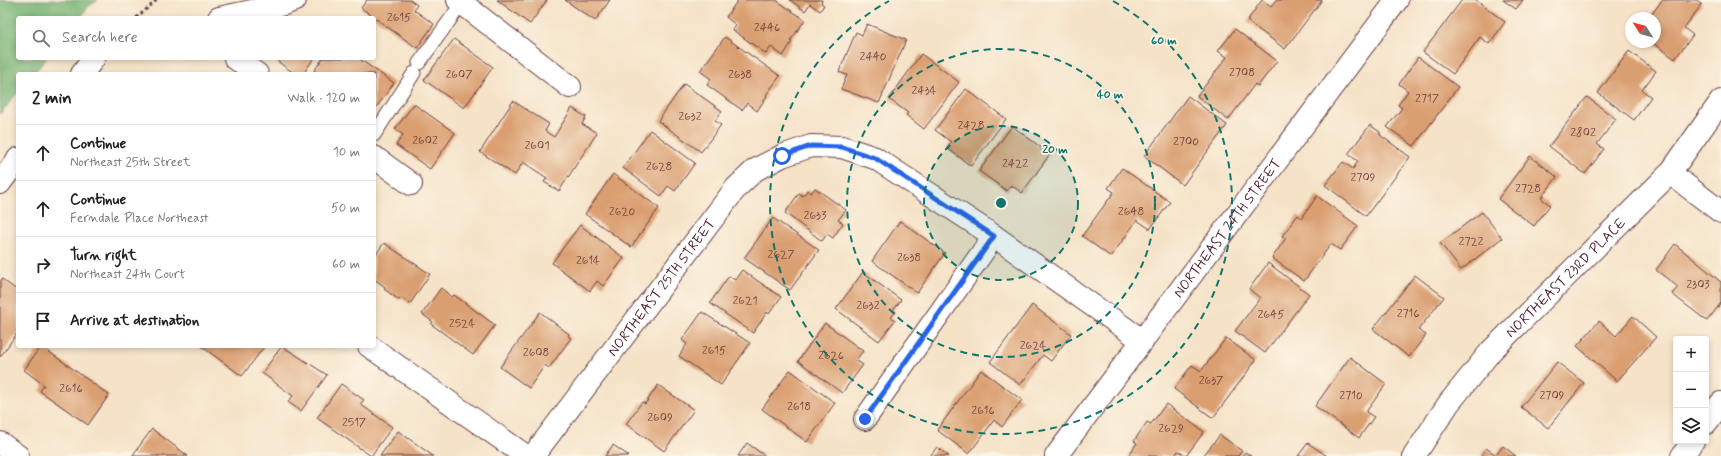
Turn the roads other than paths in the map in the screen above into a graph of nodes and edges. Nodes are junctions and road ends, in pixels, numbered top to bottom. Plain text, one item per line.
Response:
1 (295, 0) edge
2 (1398, 0) edge
3 (460, 2) edge
4 (228, 16) edge
5 (92, 60) edge
6 (238, 60) edge
7 (84, 72) edge
8 (254, 72) edge
9 (570, 88) dead end
10 (1721, 101) edge
11 (376, 133) edge
12 (376, 158) edge
13 (16, 162) edge
14 (1670, 173) junction
15 (0, 183) edge
16 (412, 184) dead end
17 (1721, 212) edge
18 (994, 236) junction
19 (1143, 341) junction
20 (372, 348) edge
21 (1721, 403) edge
22 (865, 419) dead end
23 (1709, 419) edge
24 (0, 443) edge
25 (1691, 444) edge
26 (18, 456) edge
27 (526, 456) edge
28 (533, 456) edge
29 (1056, 456) edge
30 (1414, 456) edge
31 (1682, 456) edge

1 - 4 street
2 - 19 street, NORTHEAST 24TH STREET
3 - 9 street
3 - 11 lane
5 - 7 street
6 - 8 street
10 - 14 street, NORTHEAST 23RD PLACE
12 - 16 street
13 - 15 street
14 - 17 street
14 - 30 street, NORTHEAST 23RD PLACE
18 - 19 street
18 - 22 street
18 - 28 street, NORTHEAST 25TH STREET
19 - 29 street, NORTHEAST 24TH STREET
20 - 27 street
21 - 23 street
24 - 26 street
25 - 31 street

